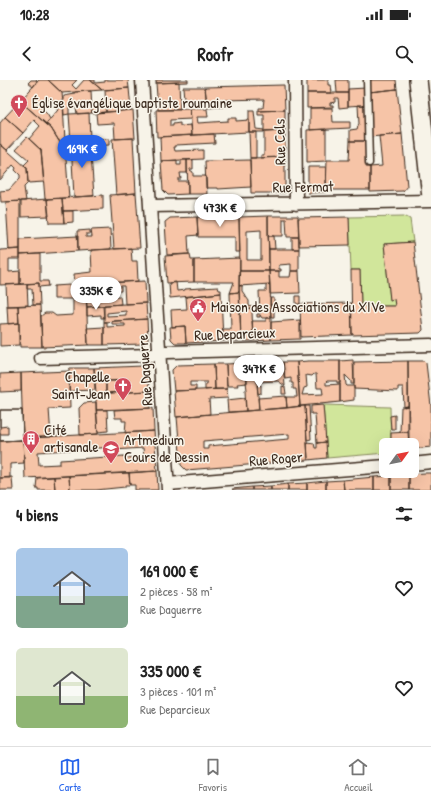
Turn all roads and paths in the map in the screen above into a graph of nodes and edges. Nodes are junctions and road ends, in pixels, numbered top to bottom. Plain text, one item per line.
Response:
1 (142, 80) edge
2 (295, 80) edge
3 (367, 80) edge
4 (418, 80) edge
5 (369, 163) dead end
6 (431, 197) edge
7 (431, 201) edge
8 (296, 204) junction
9 (151, 206) junction
10 (431, 345) edge
11 (161, 353) junction
12 (41, 358) dead end
13 (431, 462) edge
14 (419, 463) edge
15 (379, 467) edge
16 (168, 487) edge

1 - 9 street, Rue Daguerre
2 - 8 street, Rue Cels
3 - 5 lane
4 - 6 main road
7 - 8 street, Rue Fermat
8 - 9 street, Rue Fermat
9 - 11 street, Rue Daguerre
10 - 11 street, Rue Deparcieux
11 - 12 street, Rue Deparcieux
11 - 16 street, Rue Daguerre
13 - 14 street
15 - 16 street, Rue Roger

